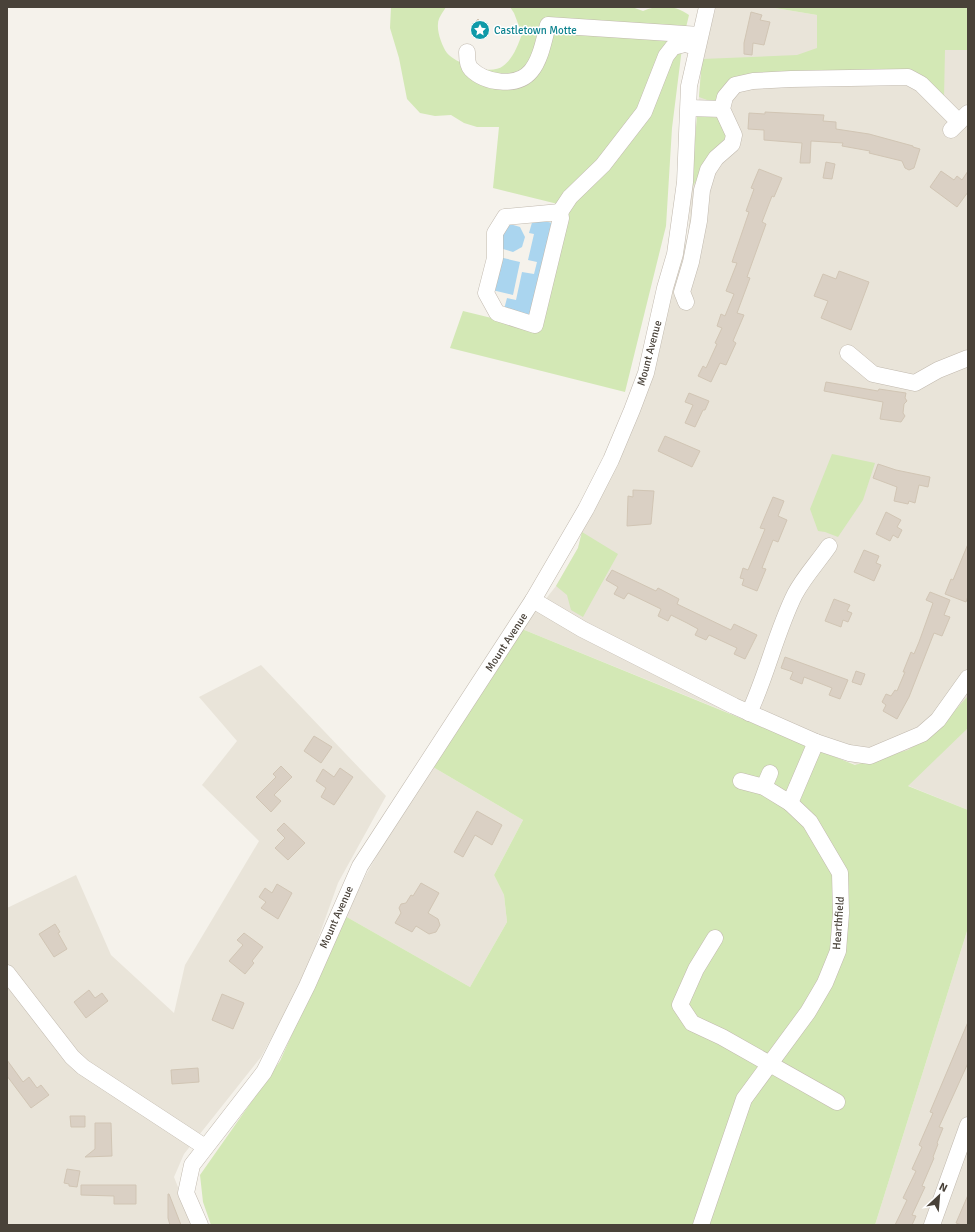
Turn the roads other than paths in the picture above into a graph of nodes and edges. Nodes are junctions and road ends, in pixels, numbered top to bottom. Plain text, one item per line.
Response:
1 (707, 7) edge
2 (699, 41) junction
3 (467, 52) dead end
4 (689, 108) junction
5 (722, 109) junction
6 (959, 122) edge
7 (560, 212) junction
8 (686, 302) dead end
9 (848, 353) dead end
10 (968, 358) edge
11 (829, 546) dead end
12 (533, 600) junction
13 (968, 678) edge
14 (749, 713) junction
15 (816, 742) junction
16 (741, 781) dead end
17 (790, 803) junction
18 (715, 938) dead end
19 (7, 973) edge
20 (768, 1064) junction
21 (837, 1102) dead end
22 (968, 1125) edge
23 (205, 1147) junction
24 (200, 1225) edge
25 (701, 1225) edge
26 (932, 1225) edge

1 - 2 street, Mount Avenue
2 - 3 street
2 - 4 street, Mount Avenue
2 - 7 street
4 - 5 street
4 - 12 street, Mount Avenue
5 - 6 street
5 - 8 street
7 - 7 street
9 - 10 street
11 - 14 street
12 - 14 street
12 - 23 street, Mount Avenue
13 - 15 street
14 - 15 street
15 - 17 street
16 - 17 street, Hearthfield
17 - 20 street, Hearthfield
18 - 20 street
19 - 23 street
20 - 21 street
20 - 25 street, Hearthfield
22 - 26 street
23 - 24 street, Mount Avenue

